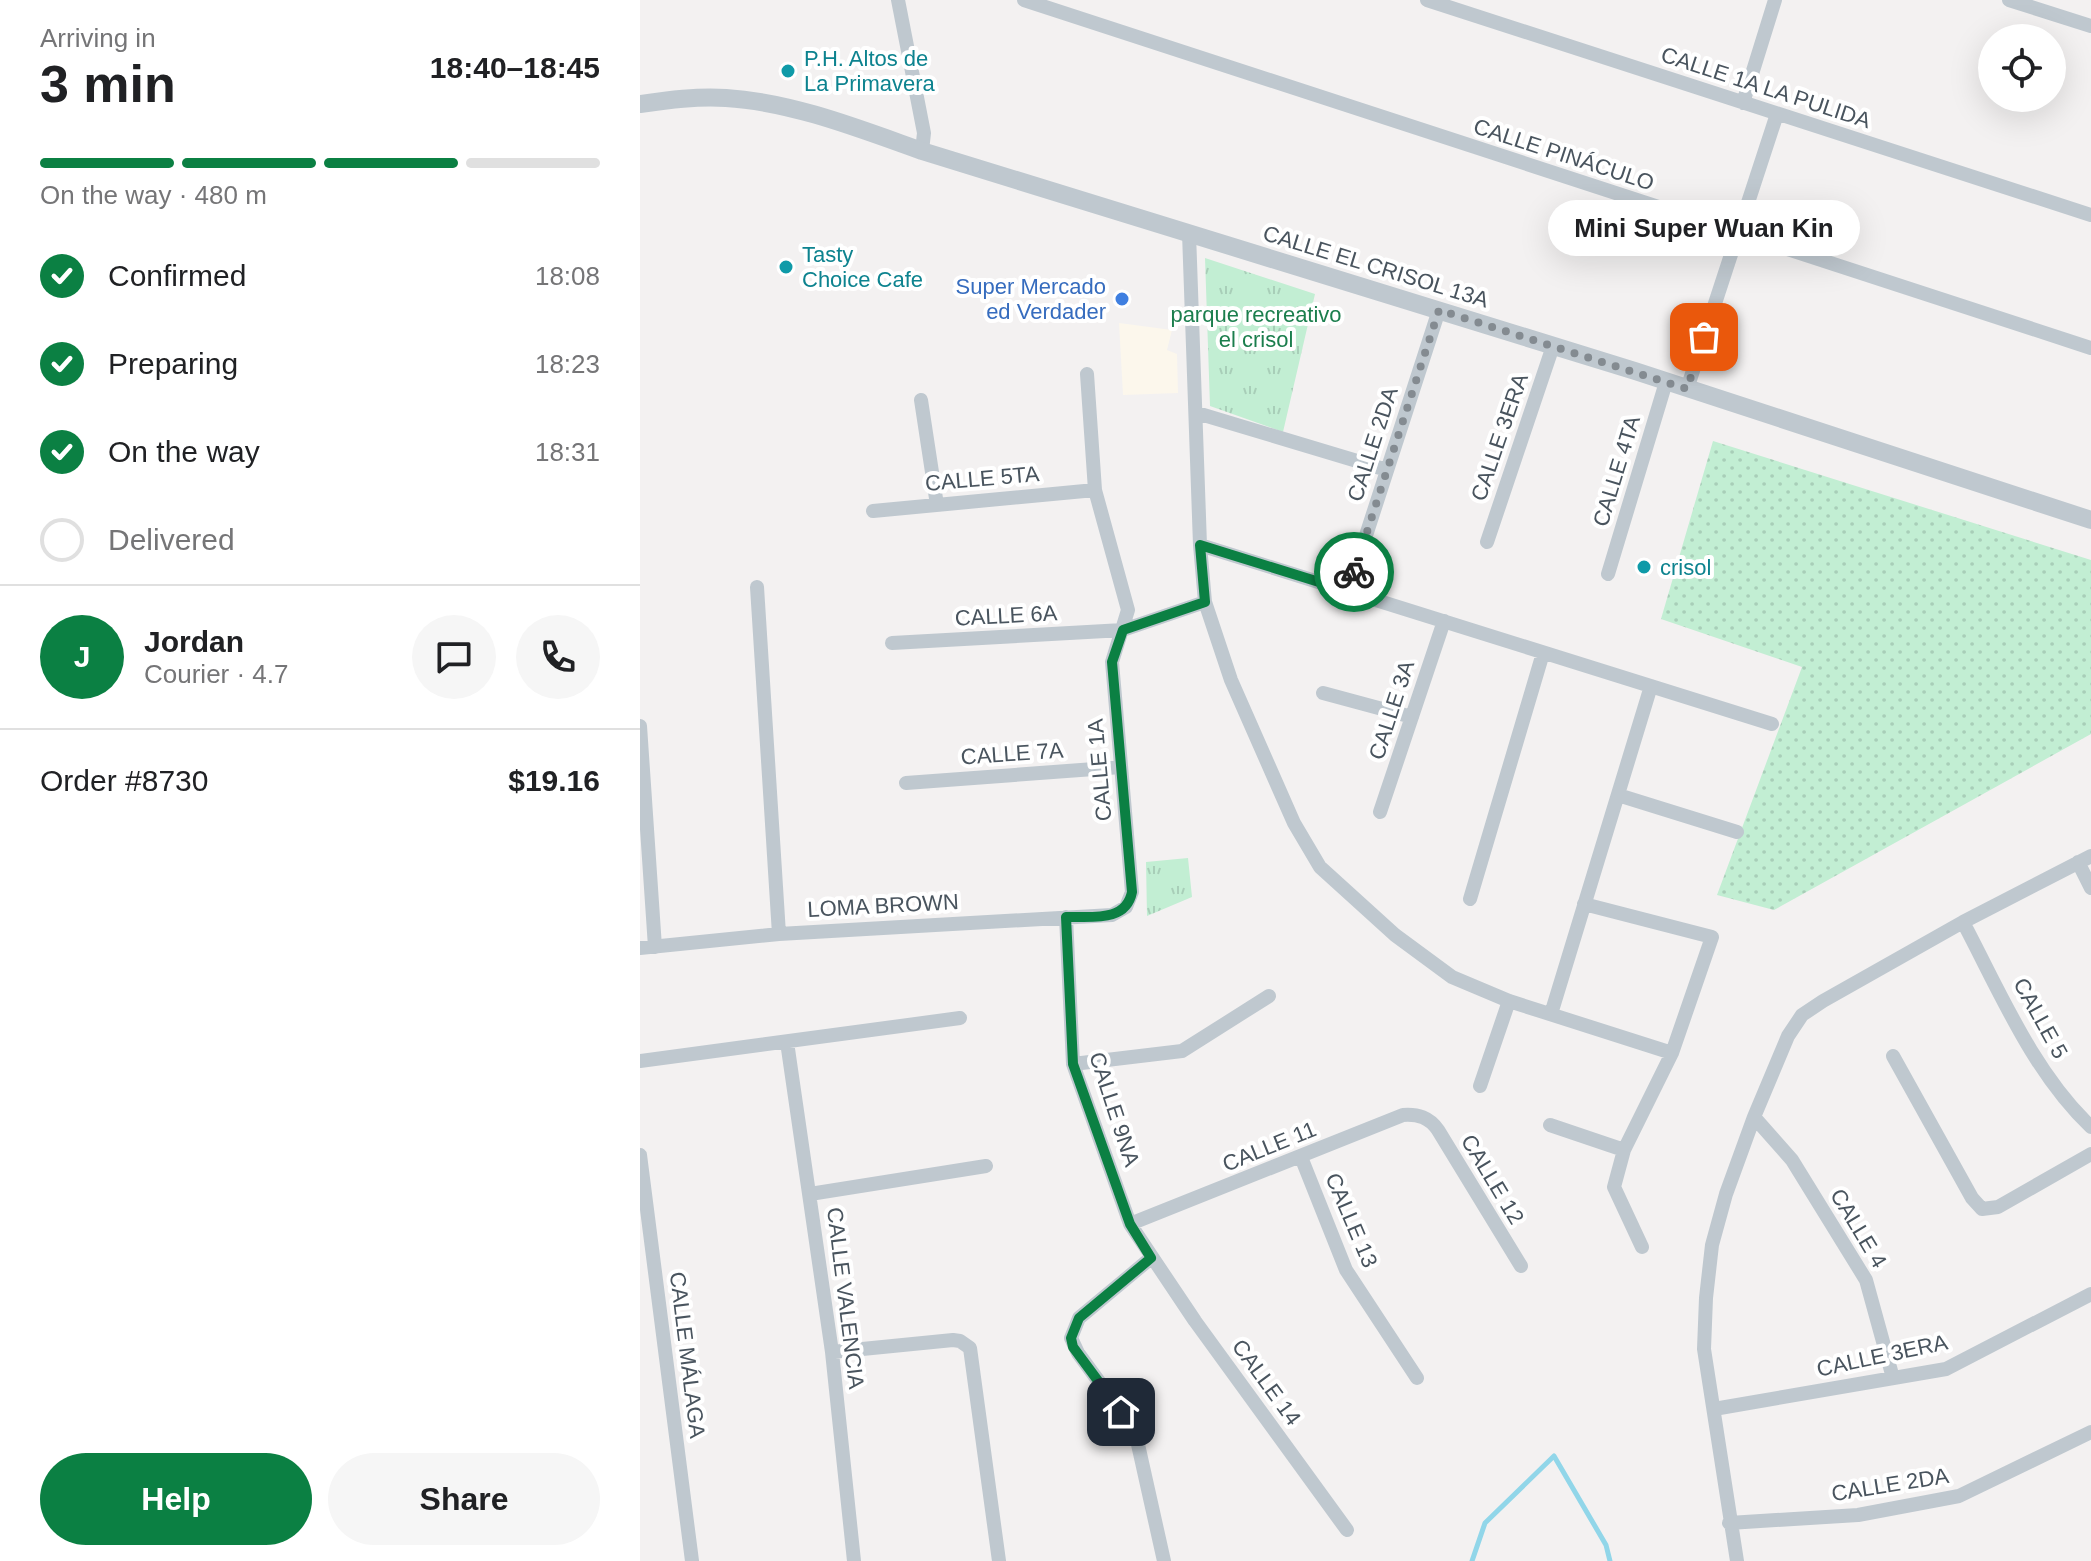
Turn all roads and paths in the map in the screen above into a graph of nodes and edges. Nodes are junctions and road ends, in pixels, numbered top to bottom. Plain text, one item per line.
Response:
1 (898, 0) edge
2 (1024, 0) edge
3 (1427, 0) edge
4 (1775, 0) edge
5 (2009, 0) edge
6 (2091, 26) edge
7 (1743, 103) junction
8 (640, 104) edge
9 (1777, 114) junction
10 (922, 151) junction
11 (2091, 215) edge
12 (1189, 233) junction
13 (1738, 235) junction
14 (1439, 310) junction
15 (1553, 346) junction
16 (2091, 348) edge
17 (1087, 374) dead end
18 (1666, 382) junction
19 (1687, 389) junction
20 (921, 400) dead end
21 (1197, 413) junction
22 (1387, 470) junction
23 (1095, 490) junction
24 (937, 505) junction
25 (873, 511) dead end
26 (2091, 520) edge
27 (1487, 542) dead end
28 (1200, 545) junction
29 (1608, 574) dead end
30 (757, 587) dead end
31 (1348, 591) junction
32 (1205, 602) junction
33 (1444, 621) junction
34 (1123, 630) junction
35 (892, 643) dead end
36 (1543, 653) junction
37 (1651, 686) junction
38 (1323, 693) dead end
39 (1412, 717) junction
40 (1772, 724) dead end
41 (640, 726) edge
42 (1121, 767) junction
43 (906, 783) dead end
44 (1618, 795) junction
45 (1380, 812) dead end
46 (1737, 832) dead end
47 (2084, 859) edge
48 (2091, 888) edge
49 (1470, 899) dead end
50 (1584, 904) junction
51 (1126, 907) joint
52 (1066, 917) junction
53 (1963, 922) junction
54 (779, 934) junction
55 (647, 947) edge
56 (1269, 996) dead end
57 (1509, 1001) junction
58 (1551, 1014) junction
59 (960, 1018) dead end
60 (787, 1042) junction
61 (1672, 1053) junction
62 (1893, 1056) dead end
63 (640, 1061) edge
64 (1073, 1064) junction
65 (1480, 1086) dead end
66 (1425, 1117) joint
67 (1754, 1117) junction
68 (1550, 1125) dead end
69 (2091, 1127) edge
70 (1624, 1150) junction
71 (2091, 1154) edge
72 (640, 1155) edge
73 (1301, 1157) junction
74 (986, 1166) dead end
75 (810, 1194) junction
76 (1130, 1224) junction
77 (1642, 1247) dead end
78 (1151, 1258) junction
79 (1521, 1266) dead end
80 (2091, 1294) edge
81 (832, 1352) junction
82 (1417, 1378) dead end
83 (1893, 1378) junction
84 (1714, 1409) junction
85 (2091, 1432) edge
86 (1729, 1523) junction
87 (1347, 1530) dead end
88 (692, 1561) edge
89 (854, 1561) edge
90 (999, 1561) edge
91 (1164, 1561) edge
92 (1737, 1561) edge

1 - 10 street
2 - 13 street, CALLE PINÁCULO
3 - 7 street, CALLE 1A LA PULIDA
4 - 7 street
5 - 6 street
7 - 9 street, CALLE 1A LA PULIDA
8 - 10 street, CALLE EL CRISOL 13A
9 - 11 street, CALLE 1A LA PULIDA
9 - 13 street
10 - 12 street, CALLE EL CRISOL 13A
12 - 14 street, CALLE EL CRISOL 13A
12 - 21 street
13 - 16 street, CALLE PINÁCULO
13 - 19 street
14 - 15 street, CALLE EL CRISOL 13A
14 - 22 street, CALLE 2DA
15 - 18 street, CALLE EL CRISOL 13A
15 - 27 street, CALLE 3ERA
17 - 23 street, CALLE 1A
18 - 19 street, CALLE EL CRISOL 13A
18 - 29 street, CALLE 4TA
19 - 26 street, CALLE EL CRISOL 13A
20 - 24 street
21 - 22 street
21 - 28 street
22 - 31 street, CALLE 2DA
23 - 24 street, CALLE 5TA
23 - 34 street, CALLE 1A
24 - 25 street, CALLE 5TA
28 - 31 street
28 - 32 street
30 - 54 street
31 - 33 street
32 - 34 street, CALLE 6A
32 - 57 street
33 - 36 street
33 - 39 street, CALLE 3A
34 - 35 street, CALLE 6A
34 - 42 street, CALLE 1A
36 - 37 street
36 - 49 street
37 - 40 street
37 - 44 street
38 - 39 street
39 - 45 street, CALLE 3A
41 - 55 street
42 - 43 street, CALLE 7A
42 - 51 street, CALLE 1A
44 - 46 street
44 - 50 street
47 - 48 street
47 - 53 street
50 - 58 street
50 - 61 street
51 - 52 street, LOMA BROWN
52 - 54 street, LOMA BROWN
52 - 64 street, CALLE 9NA
53 - 67 street
53 - 69 street, CALLE 5
54 - 55 street, LOMA BROWN
56 - 64 street
57 - 58 street
57 - 65 street
58 - 61 street
59 - 60 street
60 - 63 street
60 - 75 street, CALLE VALENCIA
61 - 70 street
62 - 71 street
64 - 76 street, CALLE 9NA
66 - 73 street, CALLE 11
66 - 79 street, CALLE 12
67 - 83 street, CALLE 4
67 - 84 street
68 - 70 street
70 - 77 street
72 - 88 street, CALLE MÁLAGA
73 - 76 street, CALLE 11
73 - 82 street, CALLE 13
74 - 75 street
75 - 81 street, CALLE VALENCIA
76 - 78 street, CALLE 9NA
78 - 87 street, CALLE 14
78 - 91 street
80 - 83 street, CALLE 3ERA
81 - 89 street, CALLE VALENCIA
81 - 90 street
83 - 84 street, CALLE 3ERA
84 - 86 street
85 - 86 street, CALLE 2DA
86 - 92 street

